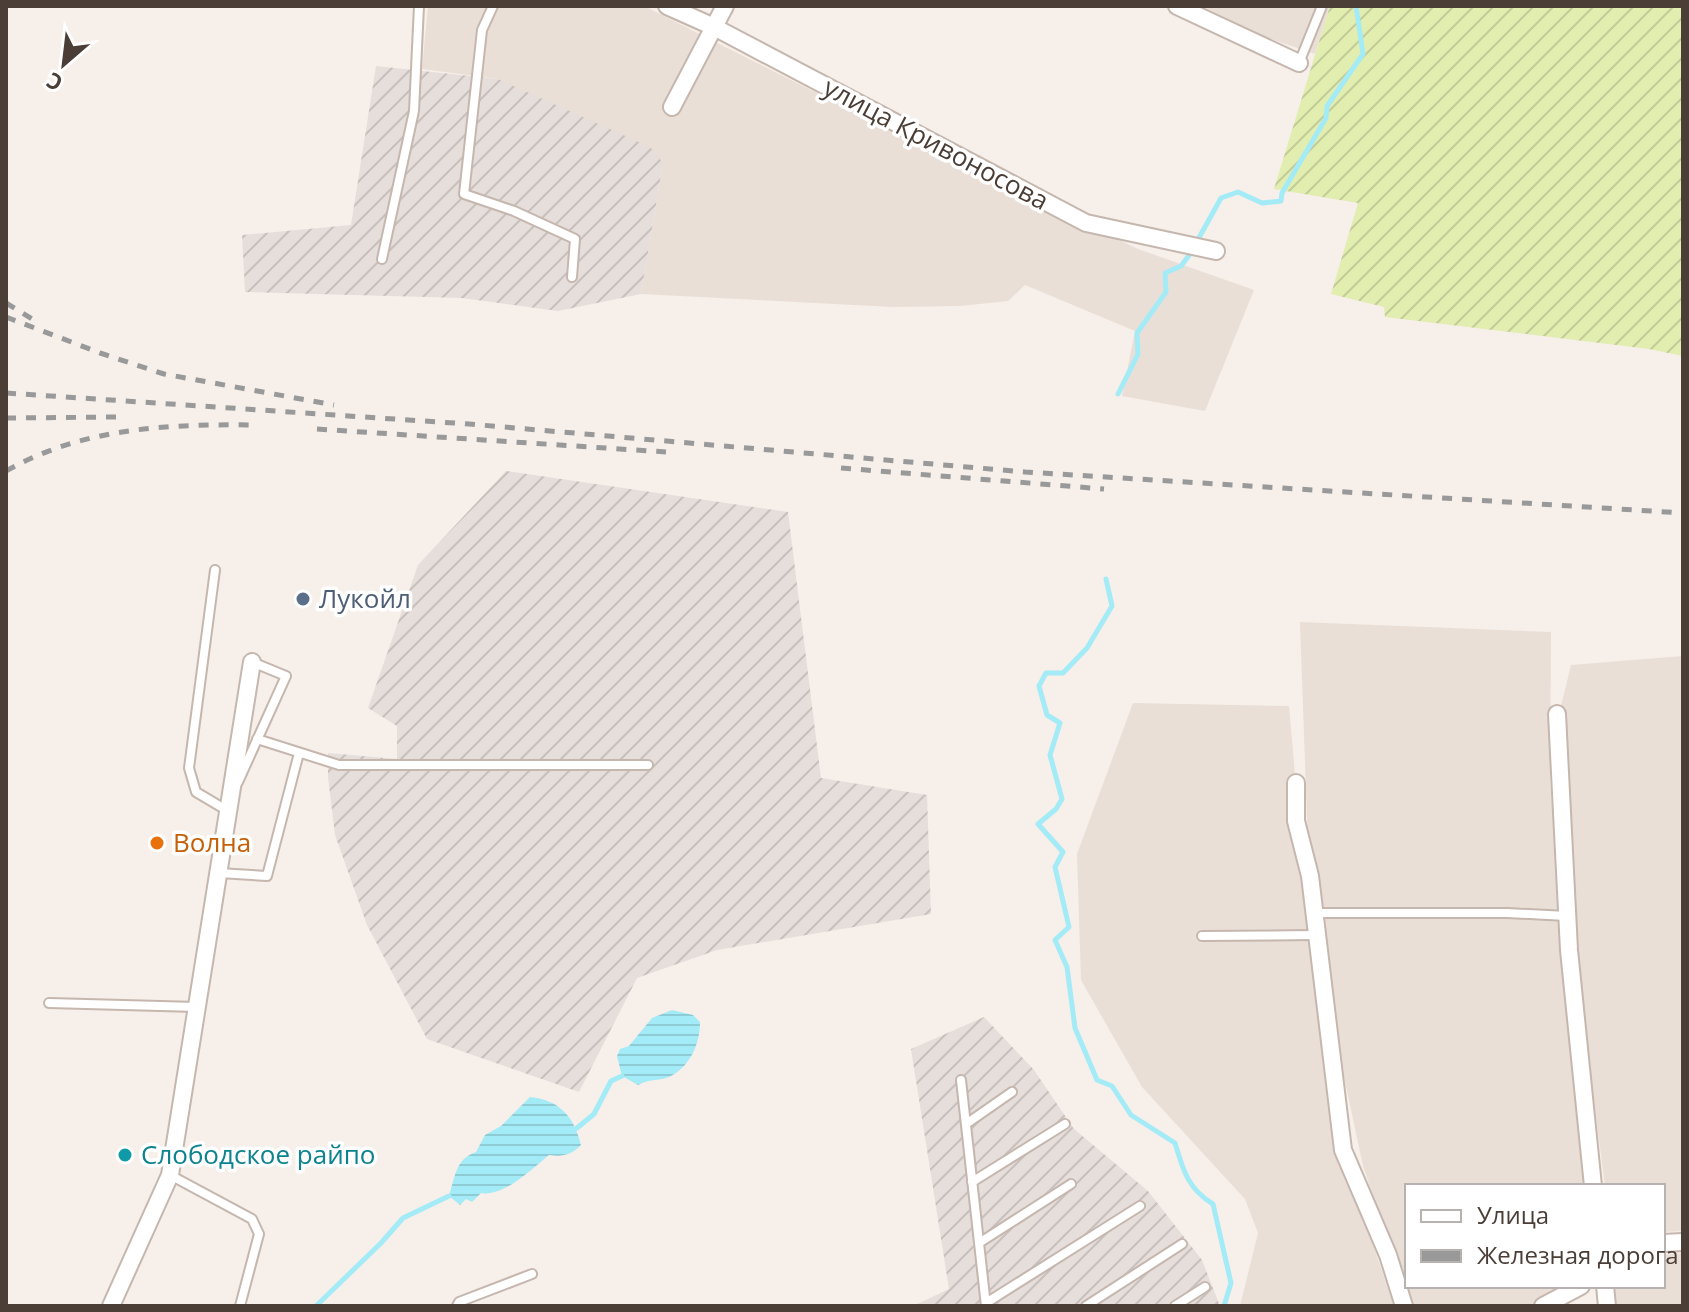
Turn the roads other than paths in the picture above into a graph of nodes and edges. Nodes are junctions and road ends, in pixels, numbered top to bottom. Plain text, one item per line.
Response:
1 (419, 6) edge
2 (493, 6) edge
3 (667, 6) edge
4 (725, 6) edge
5 (1177, 6) edge
6 (1322, 6) edge
7 (714, 27) junction
8 (1299, 63) joint
9 (672, 107) dead end
10 (1216, 251) dead end
11 (382, 259) dead end
12 (572, 277) dead end
13 (215, 570) dead end
14 (252, 662) joint
15 (1557, 714) dead end
16 (257, 739) junction
17 (299, 753) junction
18 (648, 765) dead end
19 (1296, 783) dead end
20 (229, 806) junction
21 (219, 873) junction
22 (1315, 913) junction
23 (1567, 916) junction
24 (1317, 935) junction
25 (1202, 936) dead end
26 (49, 1003) dead end
27 (198, 1007) junction
28 (961, 1080) dead end
29 (1012, 1092) dead end
30 (966, 1124) junction
31 (1065, 1124) dead end
32 (170, 1175) junction
33 (972, 1182) junction
34 (1071, 1184) dead end
35 (1593, 1184) edge
36 (1140, 1206) dead end
37 (979, 1243) junction
38 (1182, 1244) dead end
39 (532, 1274) dead end
40 (1205, 1287) dead end
41 (1577, 1288) edge
42 (986, 1305) edge
43 (111, 1306) edge
44 (240, 1306) edge
45 (457, 1306) edge
46 (1086, 1306) edge
47 (1175, 1306) edge
48 (1404, 1306) edge
49 (1543, 1306) edge

1 - 11 lane
2 - 12 lane
3 - 7 street, улица Кривоносова
4 - 7 street
5 - 8 street
6 - 8 lane
7 - 9 street
7 - 10 street, улица Кривоносова
13 - 20 lane
14 - 16 lane
14 - 20 street
15 - 23 street
16 - 17 lane
16 - 20 lane
17 - 18 lane
17 - 21 lane
19 - 22 street
20 - 21 street
21 - 27 street
22 - 23 lane
22 - 24 street
23 - 35 street
24 - 25 lane
24 - 48 street
26 - 27 lane
27 - 32 street
28 - 30 lane
29 - 30 lane
30 - 33 lane
31 - 33 lane
32 - 43 street
32 - 44 lane
33 - 37 lane
34 - 37 lane
36 - 42 lane
37 - 42 lane
38 - 46 lane
39 - 45 lane
40 - 47 lane
41 - 49 street

